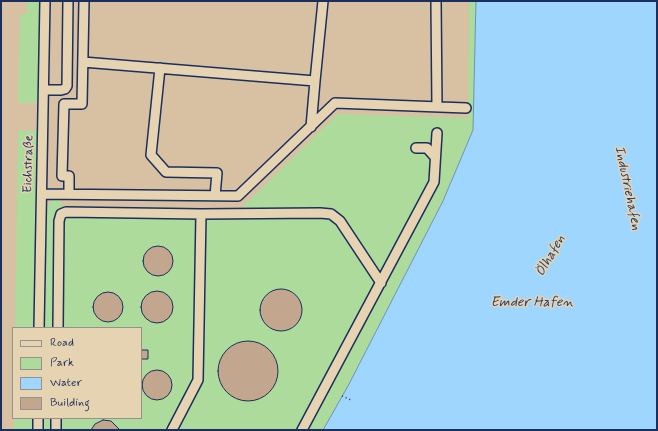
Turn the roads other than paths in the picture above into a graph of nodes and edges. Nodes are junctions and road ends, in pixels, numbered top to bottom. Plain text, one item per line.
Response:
1 (45, 1) edge
2 (68, 1) edge
3 (84, 1) edge
4 (323, 1) edge
5 (436, 1) edge
6 (83, 62) junction
7 (160, 68) junction
8 (315, 81) junction
9 (44, 90) junction
10 (437, 107) junction
11 (466, 108) dead end
12 (311, 127) junction
13 (437, 134) dead end
14 (416, 148) dead end
15 (435, 157) junction
16 (42, 194) junction
17 (68, 194) junction
18 (215, 196) junction
19 (201, 214) junction
20 (381, 283) junction
21 (40, 327) edge
22 (58, 327) edge
23 (38, 419) edge
24 (56, 419) edge
25 (38, 430) edge
26 (56, 430) edge
27 (172, 430) edge
28 (302, 430) edge

1 - 9 street, Eichstraße
2 - 9 street
3 - 6 street
4 - 8 street
5 - 10 street
6 - 7 street
6 - 17 street
7 - 8 street
7 - 18 street
8 - 12 street
9 - 16 street, Eichstraße
10 - 11 street
10 - 12 street
12 - 18 street
13 - 15 street
14 - 15 street
15 - 20 street
16 - 17 street
16 - 21 street, Eichstraße
17 - 18 street
19 - 20 street
19 - 22 street
19 - 27 street
20 - 28 street
23 - 25 street
24 - 26 street

